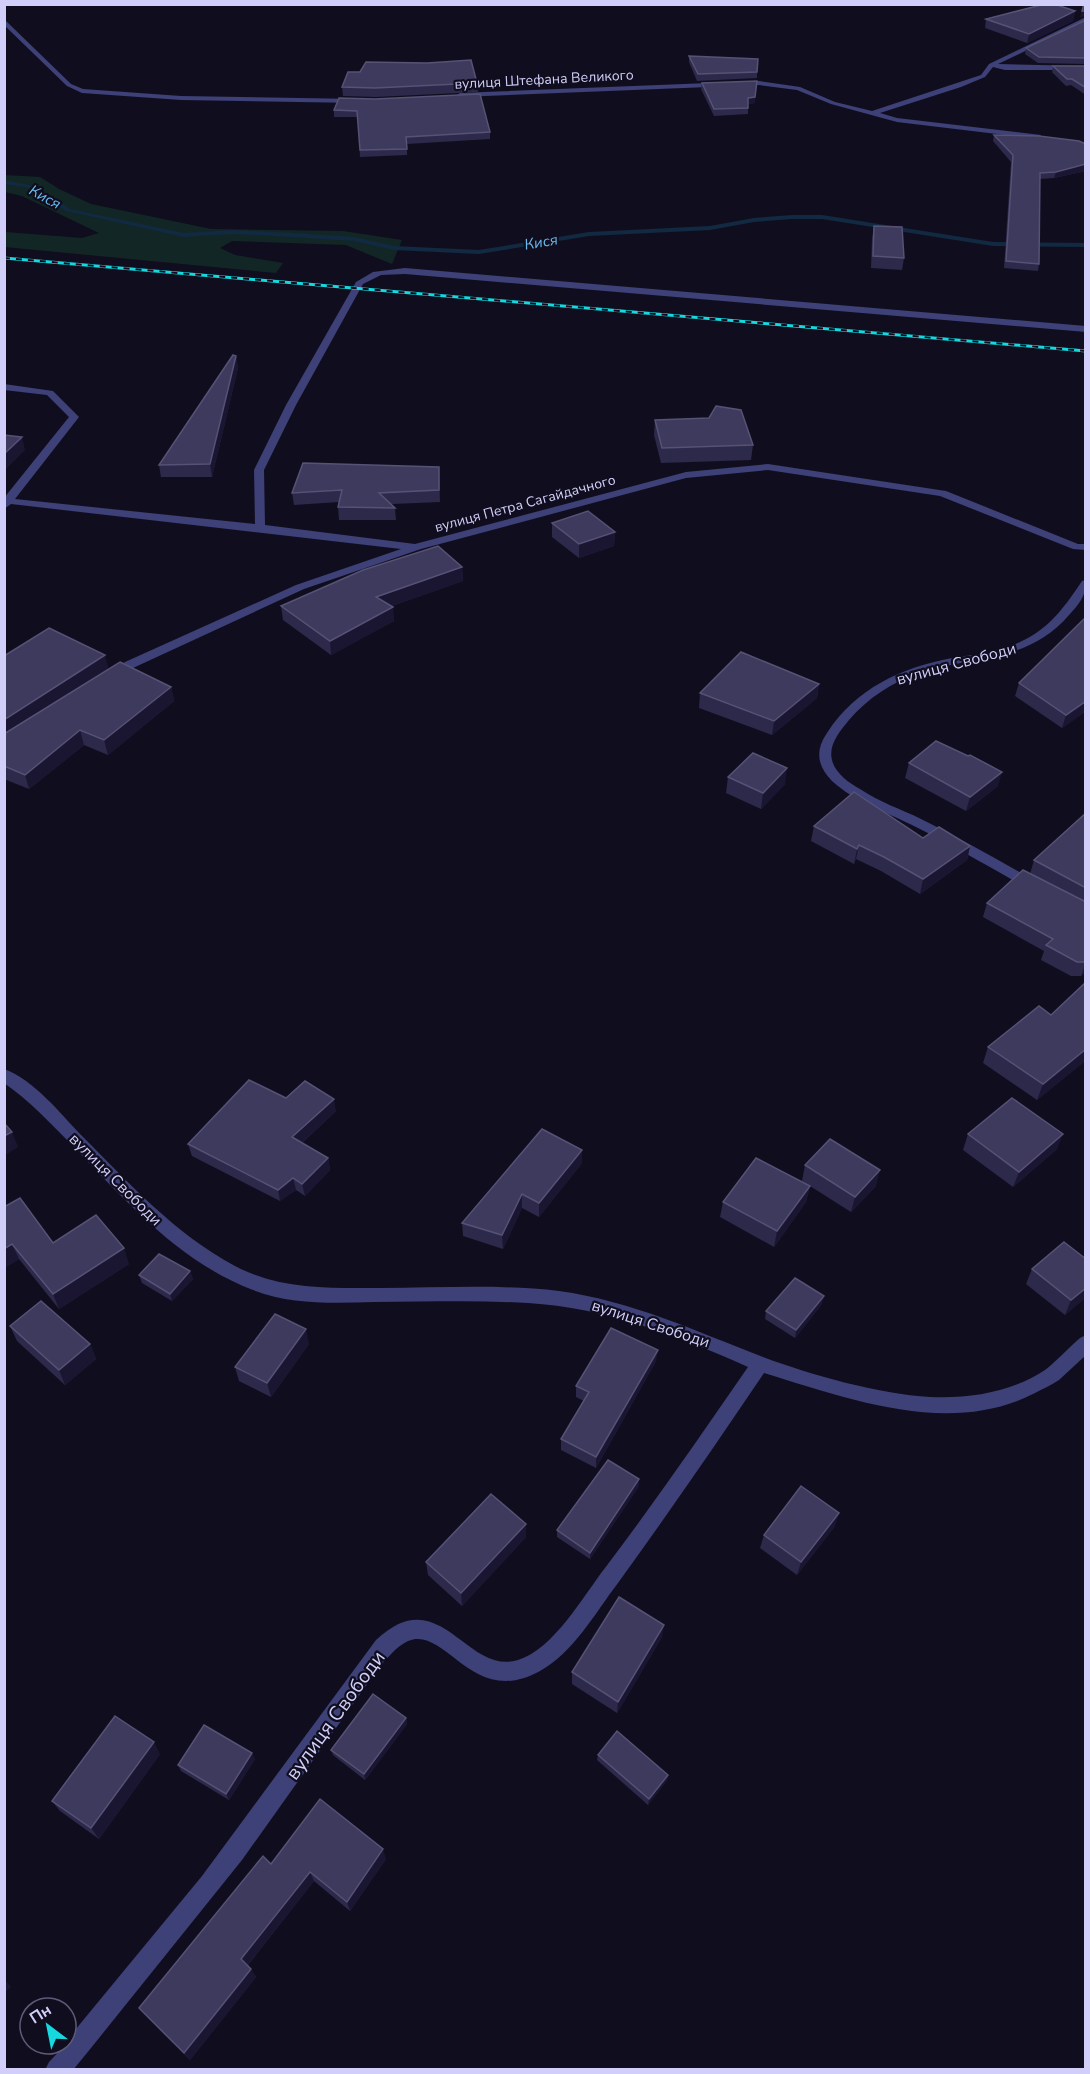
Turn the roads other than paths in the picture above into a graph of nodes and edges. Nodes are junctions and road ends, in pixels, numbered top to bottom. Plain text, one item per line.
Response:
1 (1086, 19) edge
2 (4, 21) edge
3 (991, 65) junction
4 (1086, 68) edge
5 (453, 95) edge
6 (366, 101) edge
7 (871, 114) junction
8 (1049, 139) edge
9 (1086, 329) edge
10 (4, 387) edge
11 (6, 503) edge
12 (260, 528) junction
13 (1081, 547) edge
14 (417, 548) junction
15 (1086, 559) edge
16 (1086, 583) edge
17 (100, 684) edge
18 (1043, 891) edge
19 (4, 1075) edge
20 (1086, 1343) edge
21 (760, 1364) junction
22 (57, 2070) edge

1 - 3 street
2 - 6 street
3 - 4 street
3 - 7 street
5 - 7 street, вулиця Штефана Великого
7 - 8 street, вулиця Штефана Великого
9 - 12 street
10 - 11 street
11 - 12 street
12 - 14 street
13 - 14 street, вулиця Петра Сагайдачного
13 - 15 street
14 - 17 street, вулиця Петра Сагайдачного
16 - 18 street, вулиця Свободи
19 - 21 street, вулиця Свободи
20 - 21 street, вулиця Свободи
21 - 22 street, вулиця Свободи

